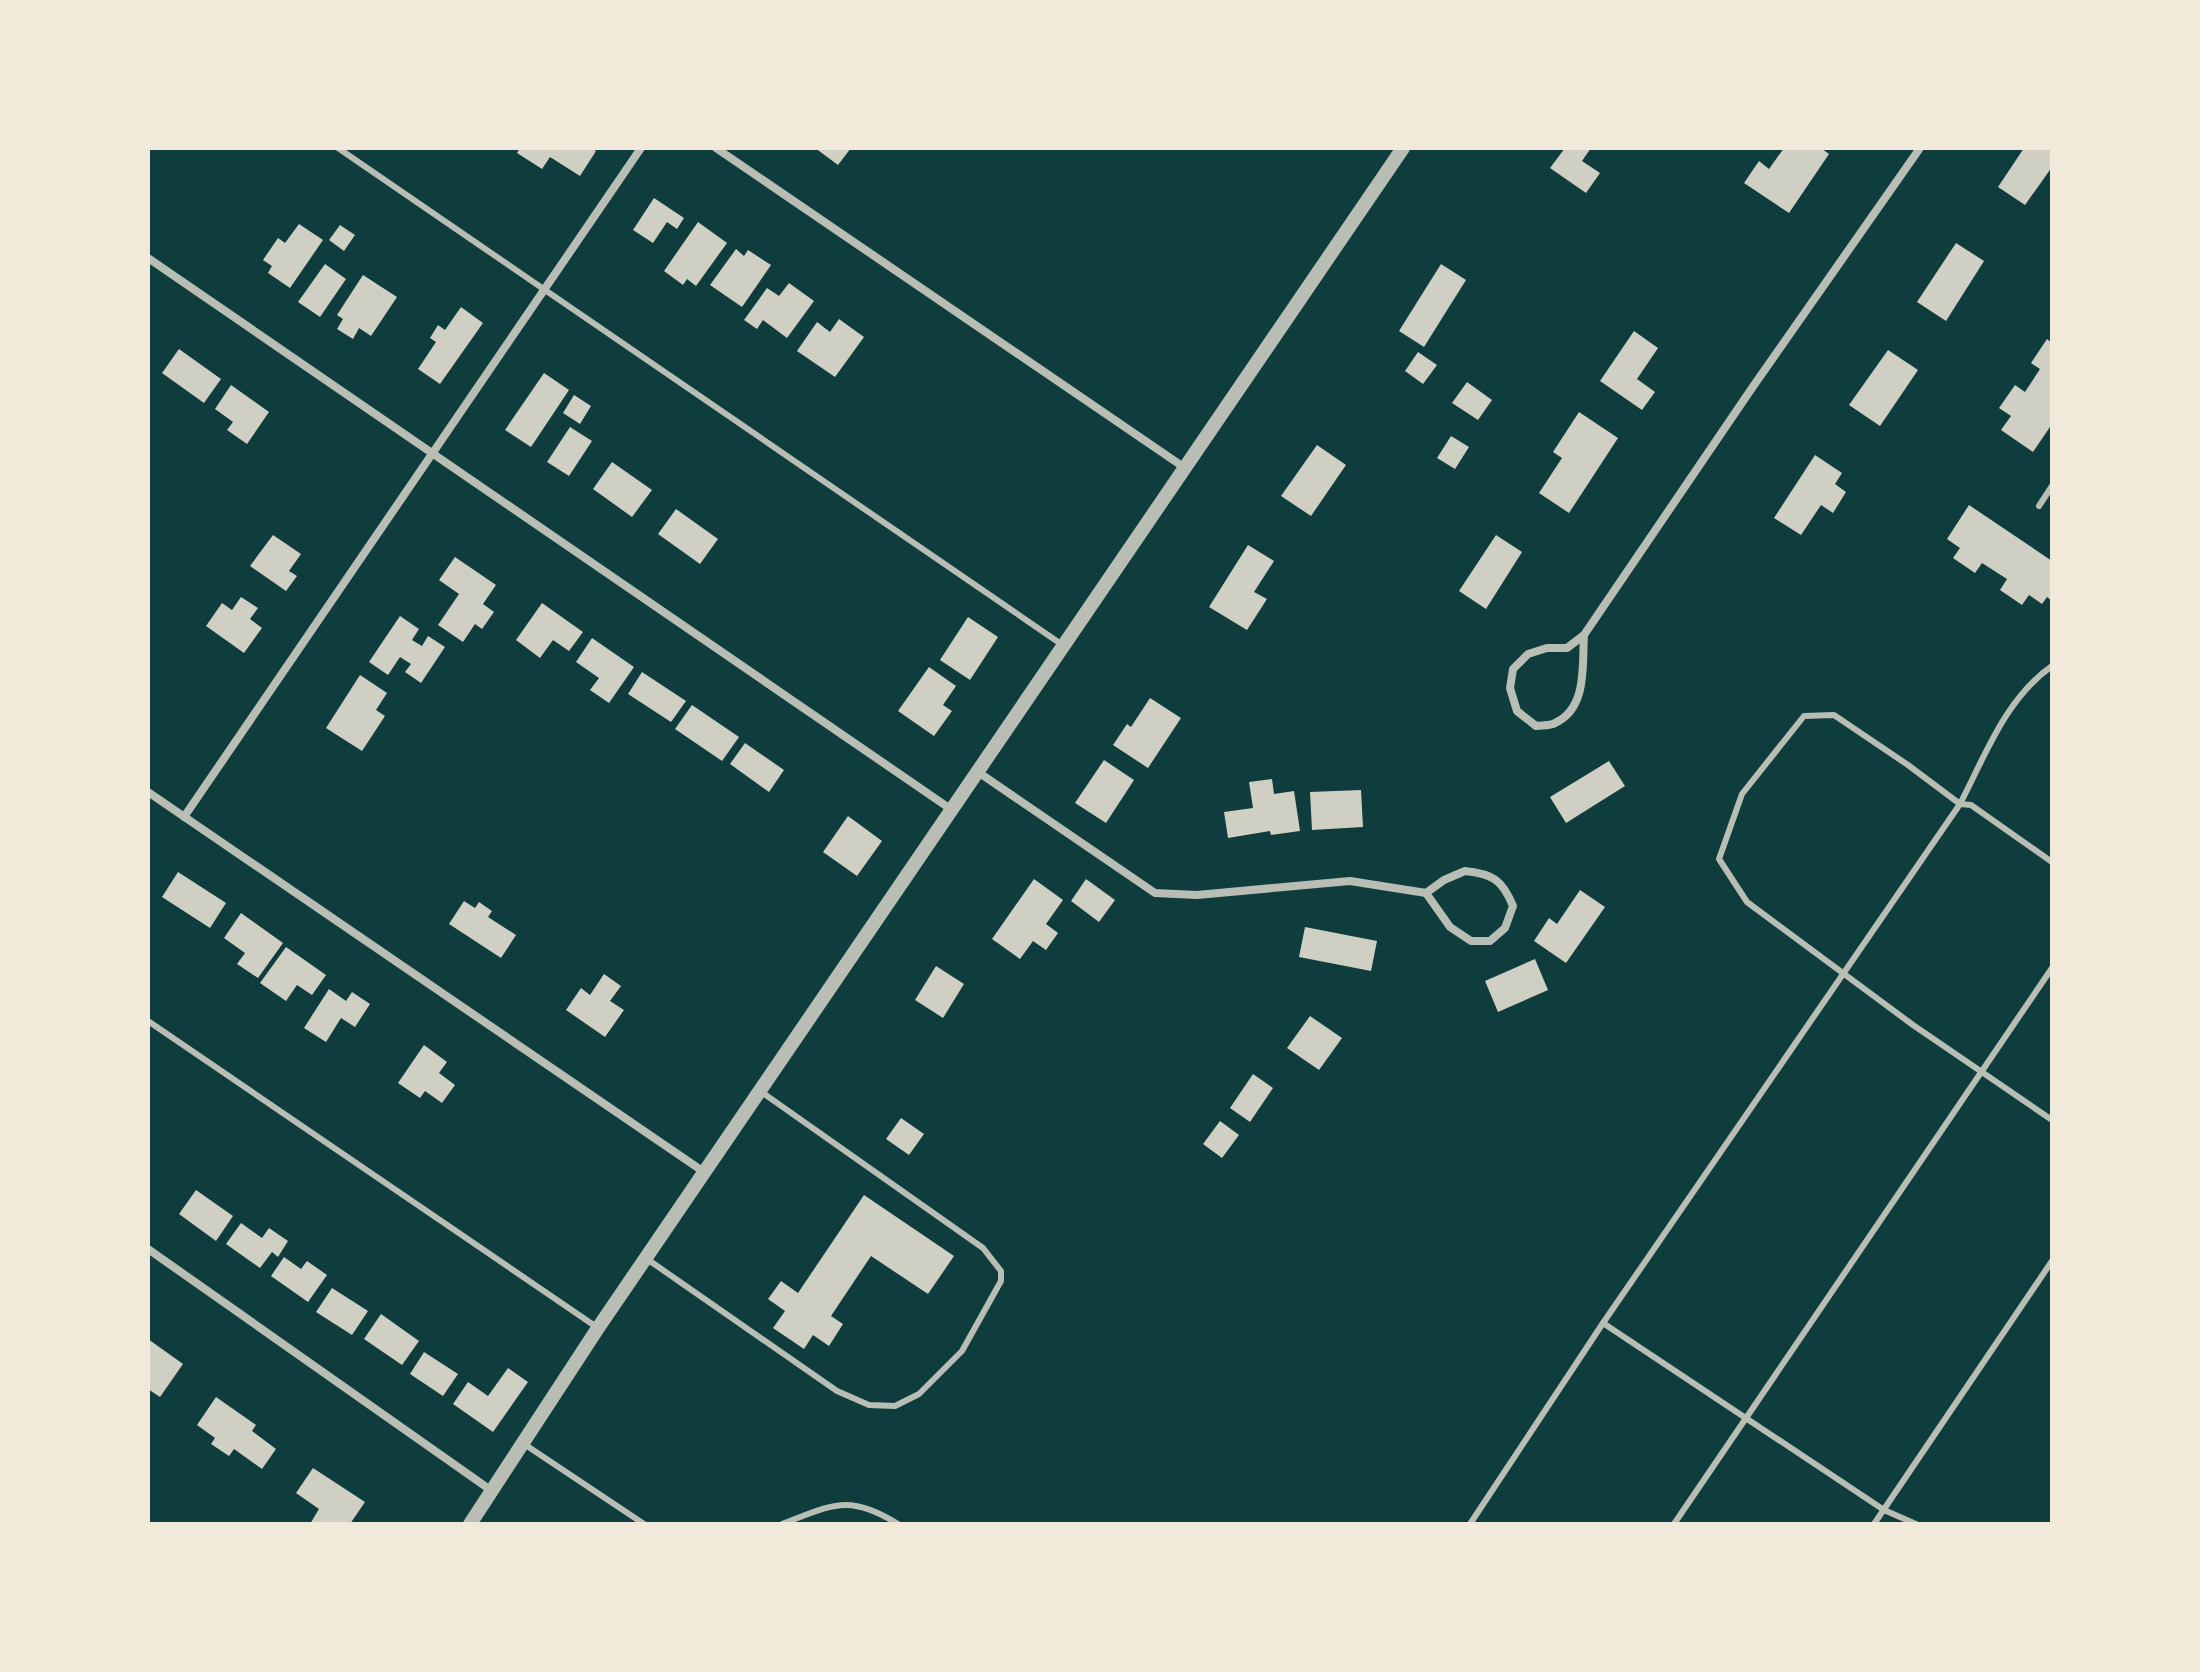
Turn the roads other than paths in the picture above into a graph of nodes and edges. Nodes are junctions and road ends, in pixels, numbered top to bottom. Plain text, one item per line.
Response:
1 (338, 148) edge
2 (641, 148) edge
3 (716, 148) edge
4 (1403, 148) edge
5 (1920, 148) edge
6 (148, 258) edge
7 (543, 290) junction
8 (432, 454) junction
9 (1185, 468) junction
10 (2052, 486) edge
11 (2039, 506) dead end
12 (1584, 635) junction
13 (1064, 646) junction
14 (2052, 666) edge
15 (978, 772) junction
16 (148, 792) edge
17 (1960, 804) junction
18 (952, 810) junction
19 (184, 817) junction
20 (2052, 862) edge
21 (1426, 893) junction
22 (2052, 968) edge
23 (1843, 974) junction
24 (148, 1021) edge
25 (1981, 1072) junction
26 (760, 1091) junction
27 (2052, 1120) edge
28 (704, 1172) junction
29 (148, 1249) edge
30 (645, 1259) junction
31 (2052, 1261) edge
32 (1603, 1323) junction
33 (598, 1328) junction
34 (1746, 1418) junction
35 (524, 1444) junction
36 (492, 1491) junction
37 (1884, 1510) junction
38 (894, 1523) edge
39 (470, 1524) edge
40 (644, 1524) edge
41 (782, 1524) edge
42 (1470, 1524) edge
43 (1674, 1524) edge
44 (1874, 1524) edge
45 (1916, 1524) edge

1 - 7 lane
2 - 7 street
3 - 9 street
4 - 9 street
5 - 12 street
6 - 8 street
7 - 8 street
7 - 13 lane
8 - 18 street
8 - 19 street
9 - 13 street
10 - 11 lane
12 - 12 street
13 - 15 street
14 - 17 lane
15 - 18 street
15 - 21 street
16 - 19 street
17 - 20 lane
17 - 23 lane
17 - 23 lane
18 - 26 street
19 - 28 street
21 - 21 street
22 - 25 lane
23 - 25 lane
23 - 32 lane
24 - 33 lane
25 - 27 lane
25 - 34 lane
26 - 28 street
26 - 30 lane
28 - 30 street
29 - 36 street
30 - 33 street
31 - 37 lane
32 - 34 lane
32 - 42 lane
33 - 35 street
34 - 37 lane
34 - 43 lane
35 - 36 street
35 - 40 lane
36 - 39 street
37 - 44 lane
37 - 45 lane
38 - 41 lane

